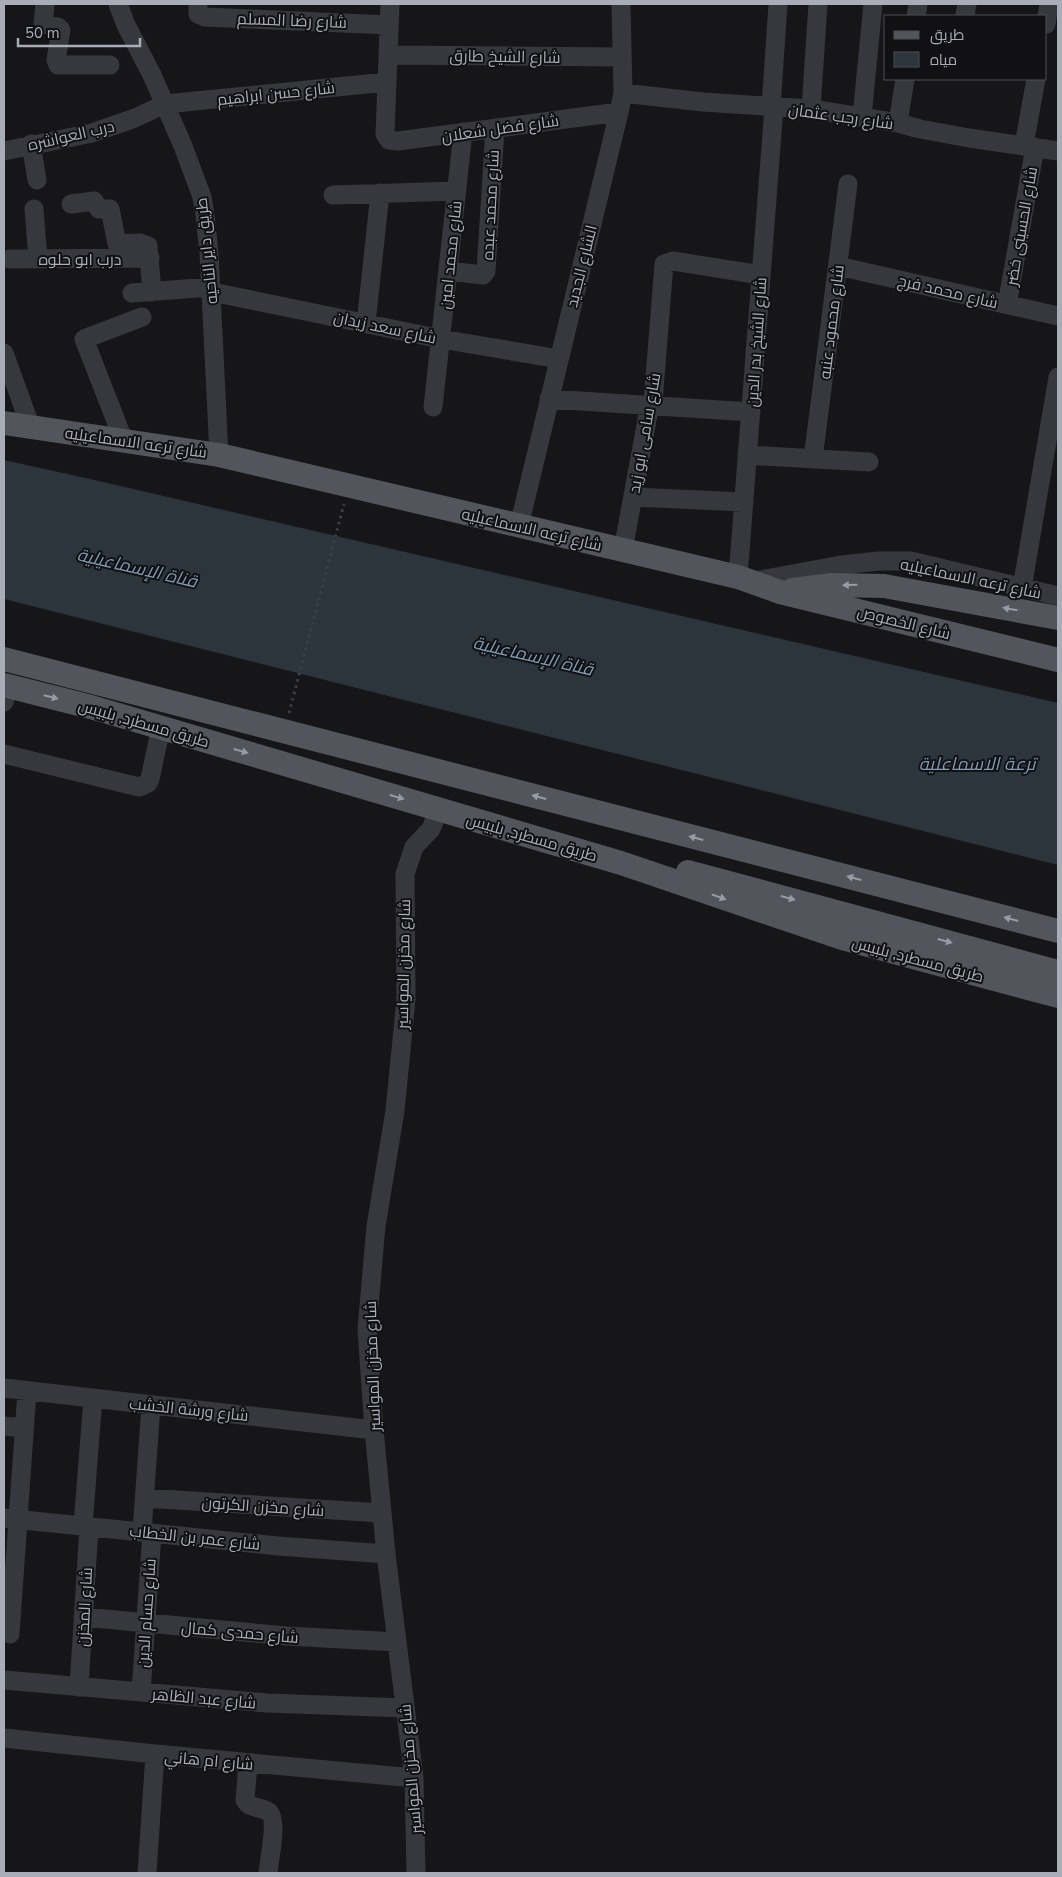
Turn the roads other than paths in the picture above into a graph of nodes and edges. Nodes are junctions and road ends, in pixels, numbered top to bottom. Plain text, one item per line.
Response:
1 (45, 4) edge
2 (118, 4) edge
3 (390, 4) edge
4 (621, 4) edge
5 (778, 4) edge
6 (818, 4) edge
7 (872, 4) edge
8 (1049, 4) edge
9 (198, 8) edge
10 (1047, 17) edge
11 (389, 25) junction
12 (388, 55) junction
13 (622, 57) junction
14 (110, 65) dead end
15 (905, 80) edge
16 (1036, 80) edge
17 (387, 82) junction
18 (623, 93) junction
19 (165, 104) junction
20 (772, 107) junction
21 (811, 110) junction
22 (620, 112) junction
23 (862, 117) junction
24 (898, 123) junction
25 (495, 128) junction
26 (463, 132) junction
27 (31, 144) junction
28 (6, 145) edge
29 (1029, 146) junction
30 (1058, 151) edge
31 (37, 180) dead end
32 (848, 184) dead end
33 (457, 191) junction
34 (380, 193) junction
35 (333, 195) dead end
36 (71, 204) dead end
37 (34, 209) dead end
38 (150, 258) junction
39 (10, 259) dead end
40 (38, 259) junction
41 (838, 266) junction
42 (448, 271) junction
43 (761, 274) junction
44 (211, 289) junction
45 (152, 292) junction
46 (132, 293) dead end
47 (1007, 304) junction
48 (1058, 316) edge
49 (142, 317) dead end
50 (366, 324) junction
51 (441, 339) junction
52 (4, 354) edge
53 (558, 359) junction
54 (1058, 377) edge
55 (549, 399) junction
56 (652, 406) junction
57 (433, 407) dead end
58 (751, 412) junction
59 (4, 423) edge
60 (31, 428) junction
61 (123, 440) junction
62 (219, 455) junction
63 (747, 455) junction
64 (813, 459) junction
65 (869, 462) dead end
66 (633, 497) junction
67 (744, 502) junction
68 (519, 526) junction
69 (623, 550) junction
70 (744, 580) junction
71 (1022, 588) junction
72 (780, 592) junction
73 (1058, 596) edge
74 (1058, 618) edge
75 (4, 659) edge
76 (1058, 660) edge
77 (5, 691) edge
78 (161, 727) junction
79 (4, 754) edge
80 (439, 809) junction
81 (621, 863) junction
82 (1058, 931) edge
83 (1058, 972) edge
84 (1058, 996) edge
85 (4, 1388) edge
86 (27, 1391) junction
87 (93, 1398) junction
88 (151, 1405) junction
89 (4, 1426) edge
90 (24, 1428) junction
91 (374, 1430) junction
92 (145, 1498) junction
93 (382, 1513) junction
94 (11, 1519) edge
95 (86, 1526) junction
96 (147, 1533) junction
97 (386, 1554) junction
98 (84, 1617) junction
99 (146, 1623) junction
100 (10, 1634) dead end
101 (397, 1642) junction
102 (4, 1680) edge
103 (79, 1687) junction
104 (141, 1692) junction
105 (405, 1708) junction
106 (4, 1738) edge
107 (155, 1754) junction
108 (248, 1763) junction
109 (414, 1778) junction
110 (146, 1873) edge
111 (268, 1873) edge
112 (416, 1873) edge

1 - 14 street
2 - 19 street, طريق داير الناحيه
3 - 11 street
4 - 13 street, الشارع الجديد
5 - 20 street, شارع الشيخ بدر الدين
6 - 21 street
7 - 23 street
8 - 10 street
9 - 11 street, شارع رضا المسلم
11 - 12 street
12 - 13 street, شارع الشيخ طارق
12 - 17 street
13 - 18 street, الشارع الجديد
15 - 24 street
16 - 29 street, شارع الحسينى خضر
17 - 19 street, شارع حسن ابراهيم
17 - 26 street, شارع فضل شعلان
18 - 20 street, شارع رجب عثمان
18 - 22 street, الشارع الجديد
19 - 27 street, درب العواشره
19 - 44 street, طريق داير الناحيه
20 - 21 street, شارع رجب عثمان
20 - 43 street, شارع الشيخ بدر الدين
21 - 23 street, شارع رجب عثمان
22 - 25 street, شارع فضل شعلان
22 - 53 street, الشارع الجديد
23 - 24 street, شارع رجب عثمان
24 - 29 street, شارع رجب عثمان
25 - 26 street, شارع فضل شعلان
25 - 42 street, شارع محمد عبده
26 - 33 street, شارع محمد امين
27 - 28 street, درب العواشره
27 - 31 street
29 - 30 street, شارع رجب عثمان
29 - 47 street, شارع الحسينى خضر
32 - 41 street, شارع محمود عنبه
33 - 34 street
33 - 42 street, شارع محمد امين
34 - 35 street
34 - 50 street
36 - 38 street, درب ابو حلوه
37 - 40 street
38 - 40 street, درب ابو حلوه
38 - 45 street
39 - 40 street, درب ابو حلوه
41 - 47 street, شارع محمد فرج
41 - 64 street, شارع محمود عنبه
42 - 51 street, شارع محمد امين
43 - 56 street, شارع سامى ابو زيد
43 - 58 street, شارع الشيخ بدر الدين
44 - 45 street, شارع سعد زيدان
44 - 50 street, شارع سعد زيدان
44 - 62 street, طريق داير الناحيه
45 - 46 street, شارع سعد زيدان
47 - 48 street, شارع محمد فرج
49 - 61 street
50 - 51 street, شارع سعد زيدان
51 - 53 street, شارع سعد زيدان
51 - 57 street, شارع محمد امين
52 - 60 street
53 - 55 street, الشارع الجديد
54 - 71 street
55 - 56 street
55 - 68 street, الشارع الجديد
56 - 58 street
56 - 66 street, شارع سامى ابو زيد
58 - 63 street, شارع الشيخ بدر الدين
59 - 60 main road, شارع ترعه الاسماعيليه
60 - 61 main road, شارع ترعه الاسماعيليه
61 - 62 main road, شارع ترعه الاسماعيليه
62 - 68 main road, شارع ترعه الاسماعيليه
63 - 64 street
63 - 67 street, شارع الشيخ بدر الدين
64 - 65 street
66 - 67 street
66 - 69 street, شارع سامى ابو زيد
67 - 70 street, شارع الشيخ بدر الدين
68 - 69 main road, شارع ترعه الاسماعيليه
69 - 70 main road, شارع ترعه الاسماعيليه
70 - 71 street, شارع ترعه الاسماعيليه
70 - 72 main road, شارع الخصوص
71 - 73 street, شارع ترعه الاسماعيليه
74 -> 72 main road
72 - 76 main road, شارع الخصوص
82 -> 75 main road, طريق مسطرد, بلبيس
77 -> 78 main road, طريق مسطرد, بلبيس
78 - 79 street
78 -> 80 main road, طريق مسطرد, بلبيس
80 - 81 main road, طريق مسطرد, بلبيس
80 - 91 street, شارع مخزن المواسير
81 -> 83 main road
81 -> 84 main road, طريق مسطرد, بلبيس
85 - 86 street, شارع ورشة الخشب
86 - 87 street, شارع ورشة الخشب
86 - 90 street
87 - 88 street, شارع ورشة الخشب
87 - 95 street, شارع المخزن
88 - 91 street, شارع ورشة الخشب
88 - 92 street, شارع حسام الدين
89 - 90 street
90 - 94 street
91 - 93 street, شارع مخزن المواسير
92 - 93 street, شارع مخزن الكرتون
92 - 96 street, شارع حسام الدين
93 - 97 street, شارع مخزن المواسير
94 - 95 street, شارع عمر بن الخطاب
94 - 100 street
95 - 96 street, شارع عمر بن الخطاب
95 - 98 street, شارع المخزن
96 - 97 street, شارع عمر بن الخطاب
96 - 99 street, شارع حسام الدين
97 - 101 street, شارع مخزن المواسير
98 - 99 street, شارع حمدى كمال
98 - 103 street, شارع المخزن
99 - 101 street, شارع حمدى كمال
99 - 104 street, شارع حسام الدين
101 - 105 street, شارع مخزن المواسير
102 - 103 street, شارع عبد الظاهر
103 - 104 street, شارع عبد الظاهر
104 - 105 street, شارع عبد الظاهر
105 - 109 street, شارع مخزن المواسير
106 - 107 street, شارع ام هاني
107 - 108 street, شارع ام هاني
107 - 110 street
108 - 109 street, شارع ام هاني
108 - 111 street
109 - 112 street, شارع مخزن المواسير

